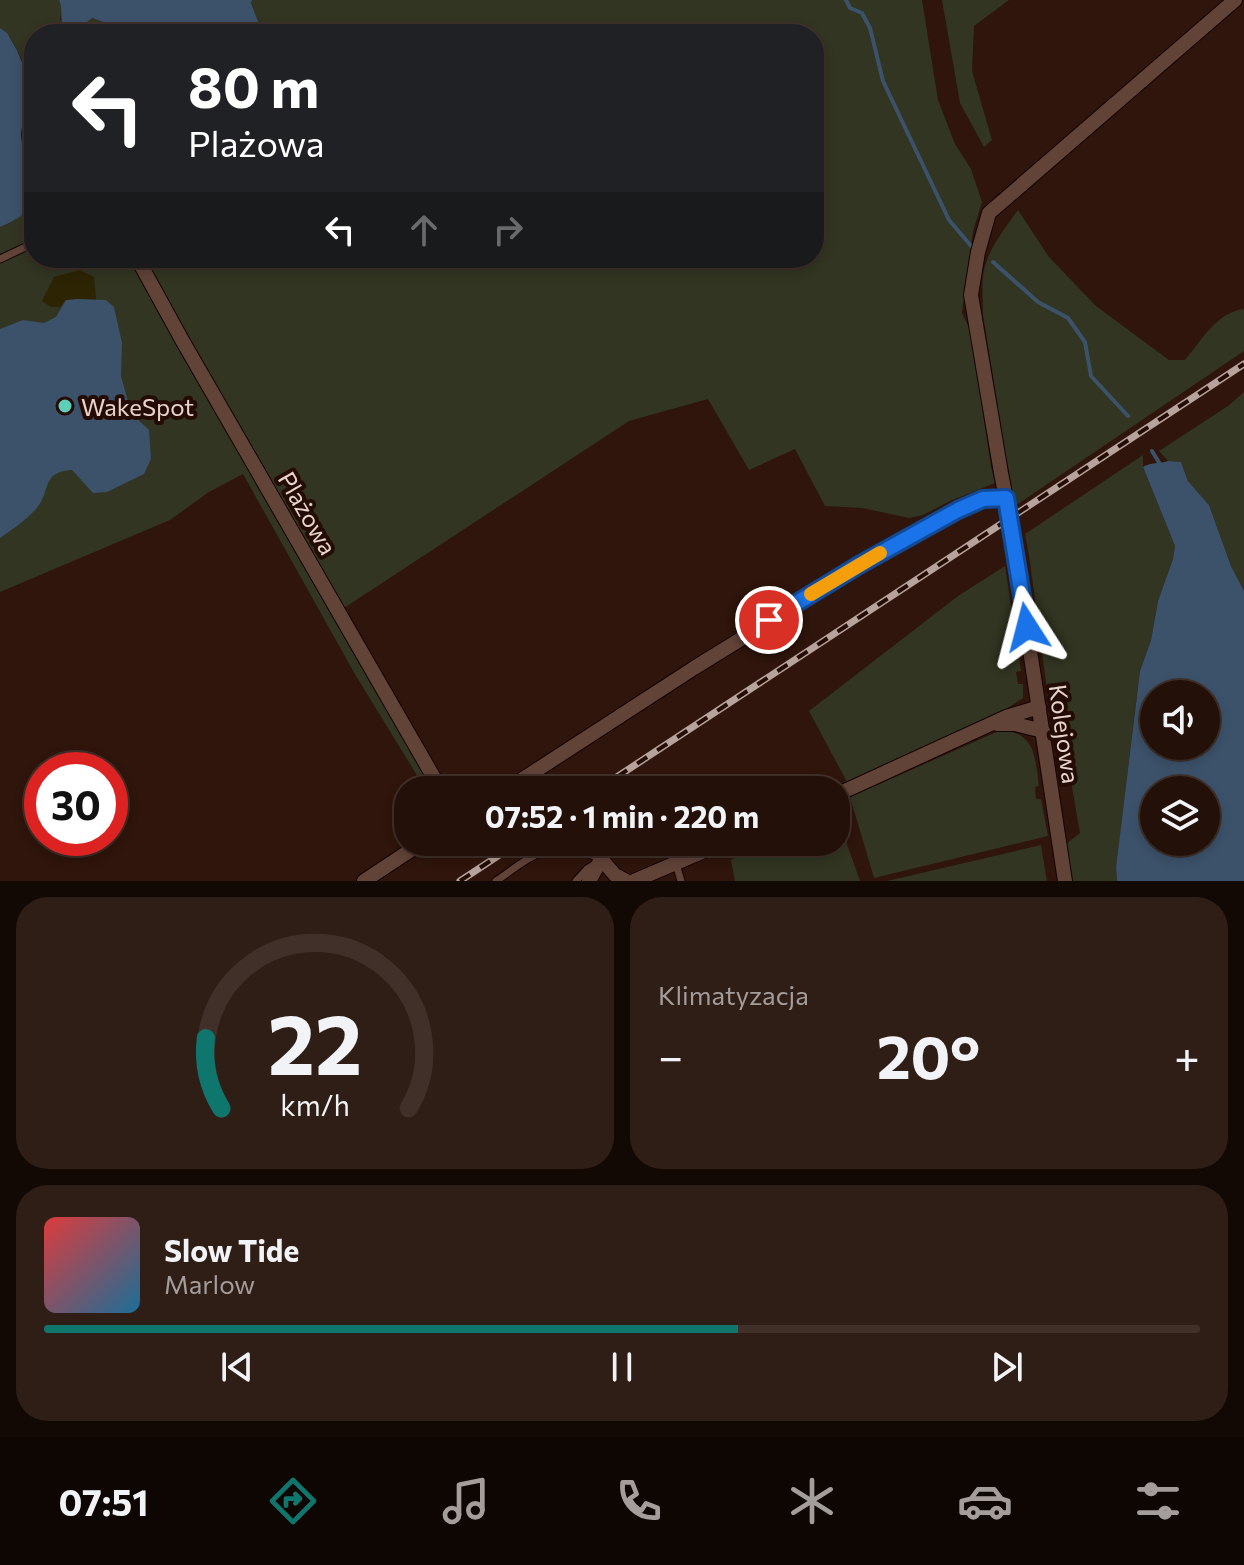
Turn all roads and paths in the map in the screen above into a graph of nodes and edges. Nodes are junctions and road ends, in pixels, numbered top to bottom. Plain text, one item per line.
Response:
1 (1235, 0) edge
2 (24, 248) edge
3 (0, 259) edge
4 (143, 268) edge
5 (1006, 498) junction
6 (1039, 707) junction
7 (993, 725) junction
8 (1043, 731) junction
9 (433, 776) edge
10 (528, 776) edge
11 (850, 789) edge
12 (402, 856) edge
13 (604, 856) edge
14 (694, 856) edge
15 (602, 860) junction
16 (676, 864) junction
17 (364, 881) edge
18 (496, 881) edge
19 (576, 881) edge
20 (589, 881) edge
21 (608, 881) edge
22 (626, 881) edge
23 (634, 881) edge
24 (681, 881) edge
25 (1065, 881) edge

1 - 5 street, Kolejowa
2 - 3 lane
4 - 9 street, Plażowa
5 - 6 street, Kolejowa
5 - 10 street
6 - 7 street
6 - 8 street, Kolejowa
7 - 8 street
7 - 11 street
8 - 25 street, Kolejowa
12 - 17 street
13 - 15 street
14 - 16 street
15 - 18 lane
15 - 19 lane
15 - 20 street
15 - 21 street
15 - 22 street
16 - 23 street
16 - 24 lane

